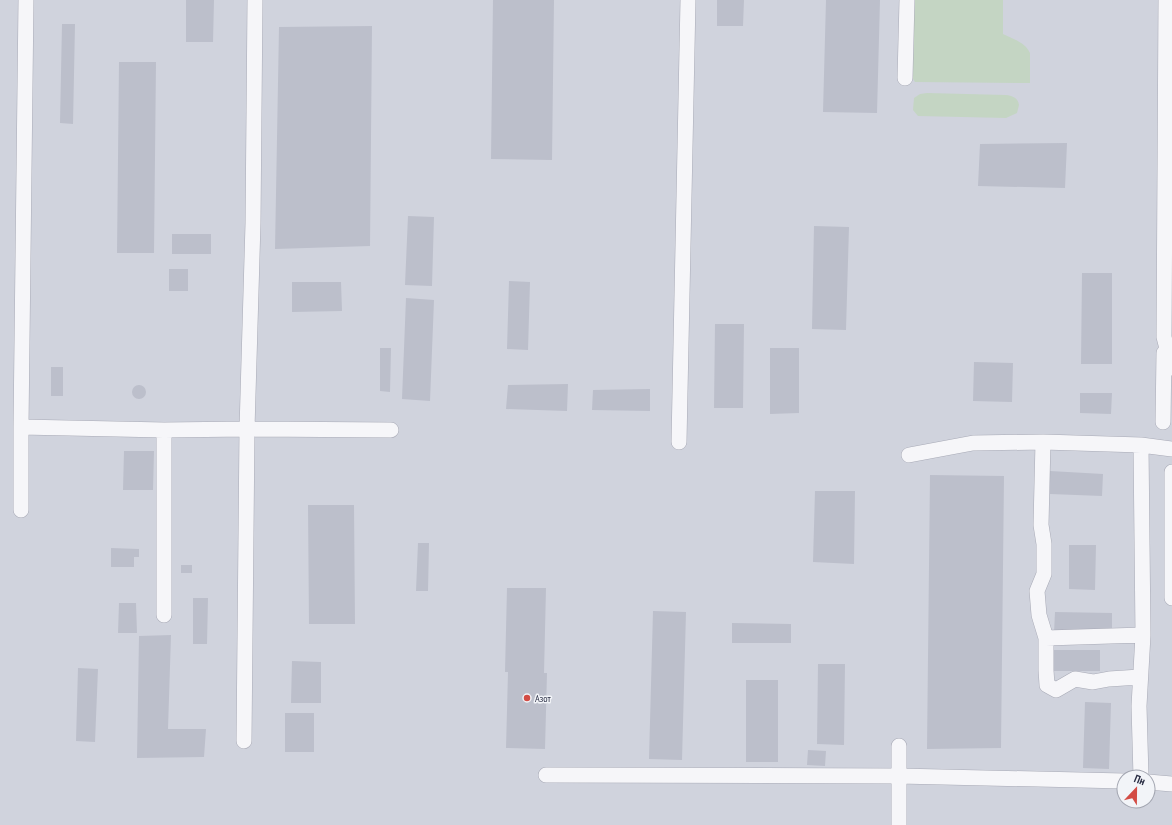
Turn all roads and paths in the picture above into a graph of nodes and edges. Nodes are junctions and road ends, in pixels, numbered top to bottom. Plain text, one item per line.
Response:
1 (26, 0) edge
2 (255, 0) edge
3 (688, 0) edge
4 (907, 0) edge
5 (1166, 0) edge
6 (905, 78) dead end
7 (1164, 337) junction
8 (1172, 368) edge
9 (1163, 422) dead end
10 (21, 427) junction
11 (247, 429) junction
12 (164, 430) junction
13 (390, 430) dead end
14 (679, 442) dead end
15 (1043, 442) junction
16 (1141, 445) junction
17 (1172, 449) edge
18 (909, 455) dead end
19 (1172, 472) edge
20 (21, 510) dead end
21 (1172, 598) edge
22 (164, 615) dead end
23 (1142, 635) junction
24 (1046, 638) junction
25 (1140, 677) junction
26 (244, 741) dead end
27 (899, 746) dead end
28 (1141, 769) edge
29 (546, 775) dead end
30 (899, 776) junction
31 (1116, 781) edge
32 (1156, 783) edge
33 (1172, 784) edge
34 (899, 825) edge

1 - 10 lane
2 - 11 lane
3 - 14 lane
4 - 6 lane
5 - 7 lane
7 - 8 lane
7 - 9 lane
10 - 12 lane
10 - 20 lane
11 - 12 lane
11 - 13 lane
11 - 26 lane
12 - 22 lane
15 - 16 lane
15 - 18 lane
15 - 24 lane
16 - 17 lane
16 - 23 lane
19 - 21 lane
23 - 24 lane
23 - 25 lane
24 - 25 lane
25 - 28 lane
27 - 30 lane
29 - 30 lane
30 - 31 lane
30 - 34 lane
32 - 33 lane

